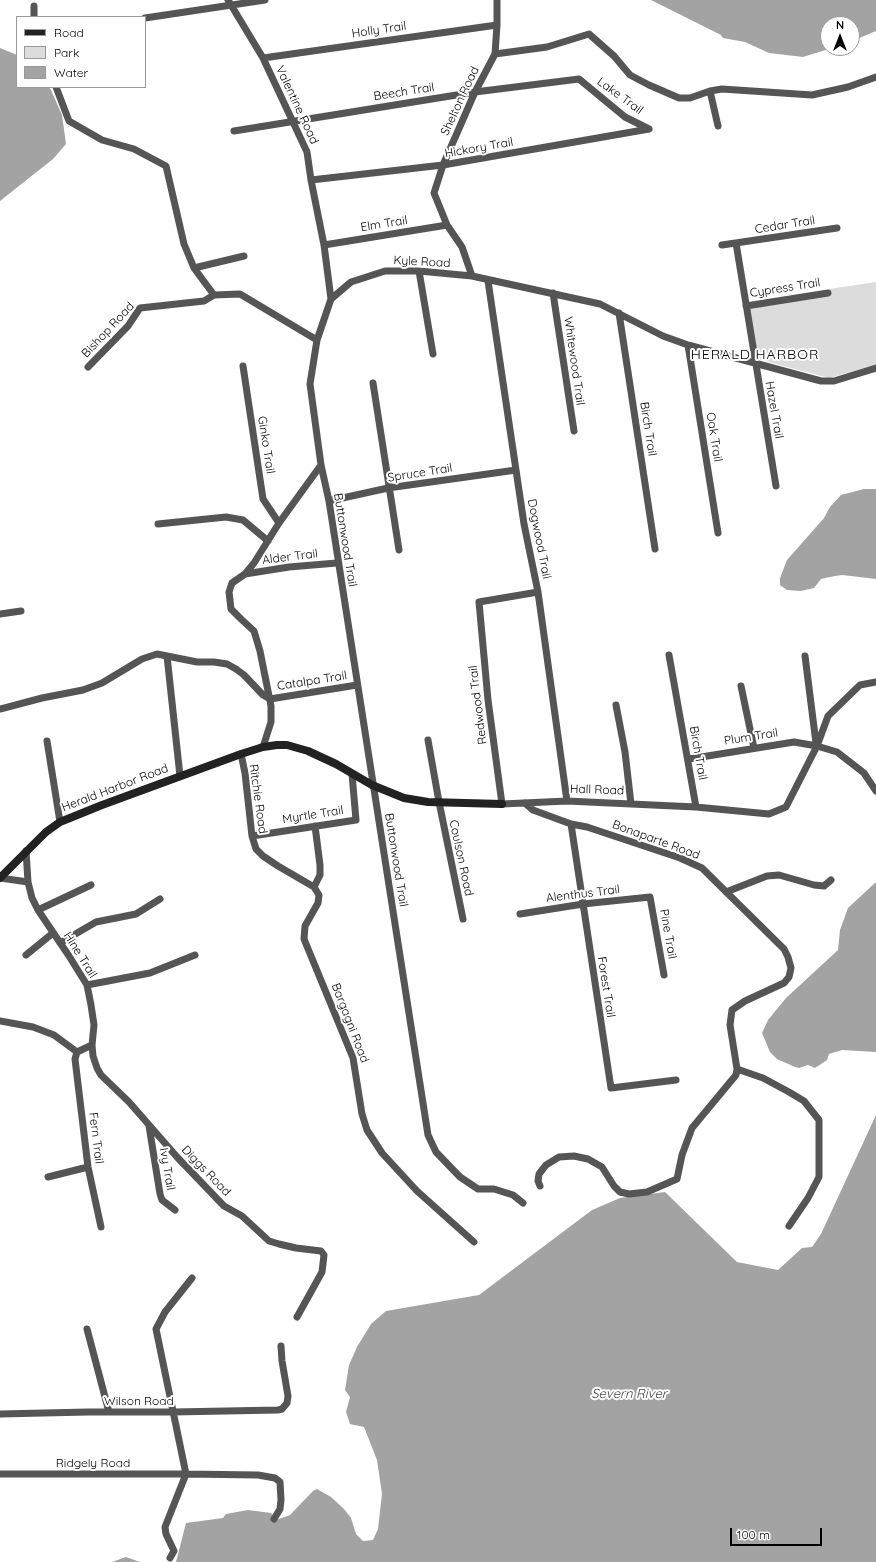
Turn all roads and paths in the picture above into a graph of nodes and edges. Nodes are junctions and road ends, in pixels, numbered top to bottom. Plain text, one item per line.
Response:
1 (265, 0) edge
2 (497, 0) edge
3 (229, 3) edge
4 (34, 6) dead end
5 (34, 16) edge
6 (146, 18) edge
7 (498, 25) junction
8 (495, 54) junction
9 (263, 58) junction
10 (876, 77) edge
11 (579, 79) joint
12 (56, 88) edge
13 (710, 91) junction
14 (474, 92) junction
15 (292, 122) junction
16 (718, 126) dead end
17 (650, 129) joint
18 (234, 131) dead end
19 (443, 165) junction
20 (311, 180) junction
21 (447, 225) junction
22 (837, 228) dead end
23 (736, 243) junction
24 (324, 245) junction
25 (722, 245) dead end
26 (244, 256) dead end
27 (194, 268) junction
28 (419, 271) junction
29 (472, 276) junction
30 (488, 281) junction
31 (553, 293) junction
32 (828, 293) dead end
33 (214, 295) junction
34 (331, 299) junction
35 (746, 306) junction
36 (619, 313) junction
37 (317, 340) junction
38 (688, 345) junction
39 (433, 354) dead end
40 (755, 363) junction
41 (243, 366) dead end
42 (88, 367) dead end
43 (876, 368) edge
44 (372, 383) dead end
45 (574, 431) dead end
46 (321, 466) junction
47 (516, 470) junction
48 (776, 486) dead end
49 (388, 488) junction
50 (328, 501) junction
51 (278, 523) junction
52 (158, 524) dead end
53 (718, 533) dead end
54 (268, 541) junction
55 (655, 549) dead end
56 (399, 550) dead end
57 (337, 563) junction
58 (245, 574) junction
59 (538, 592) junction
60 (21, 611) dead end
61 (0, 614) edge
62 (669, 655) dead end
63 (167, 656) junction
64 (806, 656) dead end
65 (876, 682) edge
66 (357, 685) junction
67 (741, 686) dead end
68 (270, 699) junction
69 (616, 706) dead end
70 (0, 709) edge
71 (428, 740) dead end
72 (47, 741) dead end
73 (817, 746) junction
74 (259, 748) junction
75 (754, 748) junction
76 (241, 754) junction
77 (688, 759) junction
78 (352, 774) junction
79 (180, 776) junction
80 (372, 785) junction
81 (876, 791) edge
82 (567, 801) junction
83 (438, 802) junction
84 (525, 803) junction
85 (502, 804) junction
86 (631, 804) junction
87 (696, 807) junction
88 (60, 822) junction
89 (571, 824) junction
90 (315, 826) junction
91 (252, 836) junction
92 (26, 851) junction
93 (0, 878) edge
94 (831, 880) dead end
95 (28, 882) junction
96 (91, 885) dead end
97 (314, 887) junction
98 (726, 892) junction
99 (650, 897) joint
100 (160, 899) dead end
101 (583, 904) junction
102 (38, 910) junction
103 (520, 914) dead end
104 (463, 919) dead end
105 (53, 933) junction
106 (60, 943) junction
107 (26, 955) dead end
108 (195, 955) dead end
109 (664, 975) dead end
110 (87, 985) junction
111 (0, 1021) edge
112 (92, 1045) junction
113 (77, 1052) junction
114 (737, 1069) junction
115 (676, 1080) dead end
116 (149, 1126) junction
117 (88, 1167) junction
118 (48, 1177) dead end
119 (540, 1186) dead end
120 (523, 1203) dead end
121 (175, 1210) dead end
122 (789, 1226) dead end
123 (101, 1227) dead end
124 (474, 1242) dead end
125 (192, 1278) dead end
126 (297, 1317) dead end
127 (87, 1330) dead end
128 (281, 1346) dead end
129 (109, 1412) junction
130 (173, 1412) junction
131 (0, 1414) edge
132 (0, 1474) edge
133 (186, 1474) junction
134 (274, 1519) dead end
135 (170, 1558) dead end

1 - 3 street
2 - 7 street
3 - 6 street
3 - 9 street, Valentine Road
4 - 5 street
7 - 8 street
7 - 9 street, Holly Trail
8 - 13 street
8 - 14 street, Shelton Road
9 - 15 street, Valentine Road
10 - 13 street
11 - 14 street, Beech Trail
11 - 17 street, Lake Trail
12 - 27 street
13 - 16 street
14 - 15 street, Beech Trail
14 - 19 street, Shelton Road
15 - 18 street, Beech Trail
15 - 20 street, Valentine Road
17 - 19 street, Hickory Trail
19 - 20 street, Hickory Trail
19 - 21 street, Shelton Road
20 - 24 street, Valentine Road
21 - 24 street, Elm Trail
21 - 29 street, Shelton Road
22 - 23 street, Cedar Trail
23 - 25 street, Cedar Trail
23 - 35 street, Hazel Trail
24 - 34 street, Valentine Road
26 - 27 street
27 - 33 street
28 - 29 street, Kyle Road
28 - 34 street, Kyle Road
28 - 39 street
29 - 30 street, Kyle Road
30 - 31 street, Kyle Road
30 - 47 street, Dogwood Trail
31 - 36 street, Kyle Road
31 - 45 street, Whitewood Trail
32 - 35 street, Cypress Trail
33 - 37 street, Bishop Road
33 - 42 street, Bishop Road
34 - 37 street
35 - 40 street, Hazel Trail
36 - 38 street, Kyle Road
36 - 55 street, Birch Trail
37 - 46 street
38 - 40 street, Kyle Road
38 - 53 street, Oak Trail
40 - 43 street, Kyle Road
40 - 48 street, Hazel Trail
41 - 51 street, Ginko Trail
44 - 49 street
46 - 50 street, Buttonwood Trail
46 - 51 street
47 - 49 street, Spruce Trail
47 - 59 street, Dogwood Trail
49 - 50 street, Spruce Trail
49 - 56 street
50 - 57 street, Buttonwood Trail
51 - 54 street
52 - 54 street
54 - 58 street
57 - 58 street, Alder Trail
57 - 66 street, Buttonwood Trail
58 - 68 street
59 - 82 street, Dogwood Trail
59 - 85 street, Redwood Trail
60 - 61 street
62 - 77 street, Birch Trail
63 - 68 street
63 - 70 street
63 - 79 street
64 - 73 street
65 - 73 street, Hall Road
66 - 68 street, Catalpa Trail
66 - 80 street, Buttonwood Trail
67 - 75 street
68 - 74 street
69 - 86 street
71 - 83 street, Coulson Road
72 - 88 street
73 - 75 street, Plum Trail
73 - 81 street, Plum Trail
73 - 87 street, Hall Road
74 - 76 street, Herald Harbor Road
74 - 78 street, Hall Road
75 - 77 street, Plum Trail
76 - 79 street, Herald Harbor Road
76 - 91 street, Ritchie Road
77 - 87 street, Birch Trail
78 - 80 street, Hall Road
78 - 90 street, Myrtle Trail
79 - 88 street, Herald Harbor Road
80 - 83 street, Hall Road
80 - 120 street, Buttonwood Trail
82 - 84 street, Hall Road
82 - 86 street, Hall Road
83 - 85 street, Hall Road
83 - 104 street, Coulson Road
84 - 85 street, Hall Road
84 - 89 street, Bonaparte Road
86 - 87 street, Hall Road
88 - 92 street, Herald Harbor Road
89 - 98 street, Bonaparte Road
89 - 101 street, Forest Trail
90 - 91 street, Myrtle Trail
90 - 97 street, Bargagni Road
91 - 97 street, Ritchie Road
92 - 93 street, Herald Harbor Road
92 - 95 street, Hine Trail
93 - 95 street
94 - 98 street
95 - 102 street, Hine Trail
96 - 102 street
97 - 124 street, Bargagni Road
98 - 114 street, Bonaparte Road
99 - 101 street, Alenthus Trail
99 - 109 street, Pine Trail
100 - 106 street
101 - 103 street, Alenthus Trail
101 - 115 street, Forest Trail
102 - 105 street, Hine Trail
105 - 106 street, Hine Trail
105 - 107 street
106 - 110 street, Hine Trail
108 - 110 street
110 - 112 street, Hine Trail
111 - 113 street
112 - 113 street
112 - 116 street, Diggs Road
113 - 117 street, Fern Trail
114 - 119 street
114 - 122 street
116 - 121 street, Ivy Trail
116 - 126 street, Diggs Road
117 - 118 street
117 - 123 street, Fern Trail
125 - 130 street
127 - 129 street
128 - 130 street, Wilson Road
129 - 130 street, Wilson Road
129 - 131 street, Wilson Road
130 - 133 street
132 - 133 street, Ridgely Road
133 - 134 street, Ridgely Road
133 - 135 street

